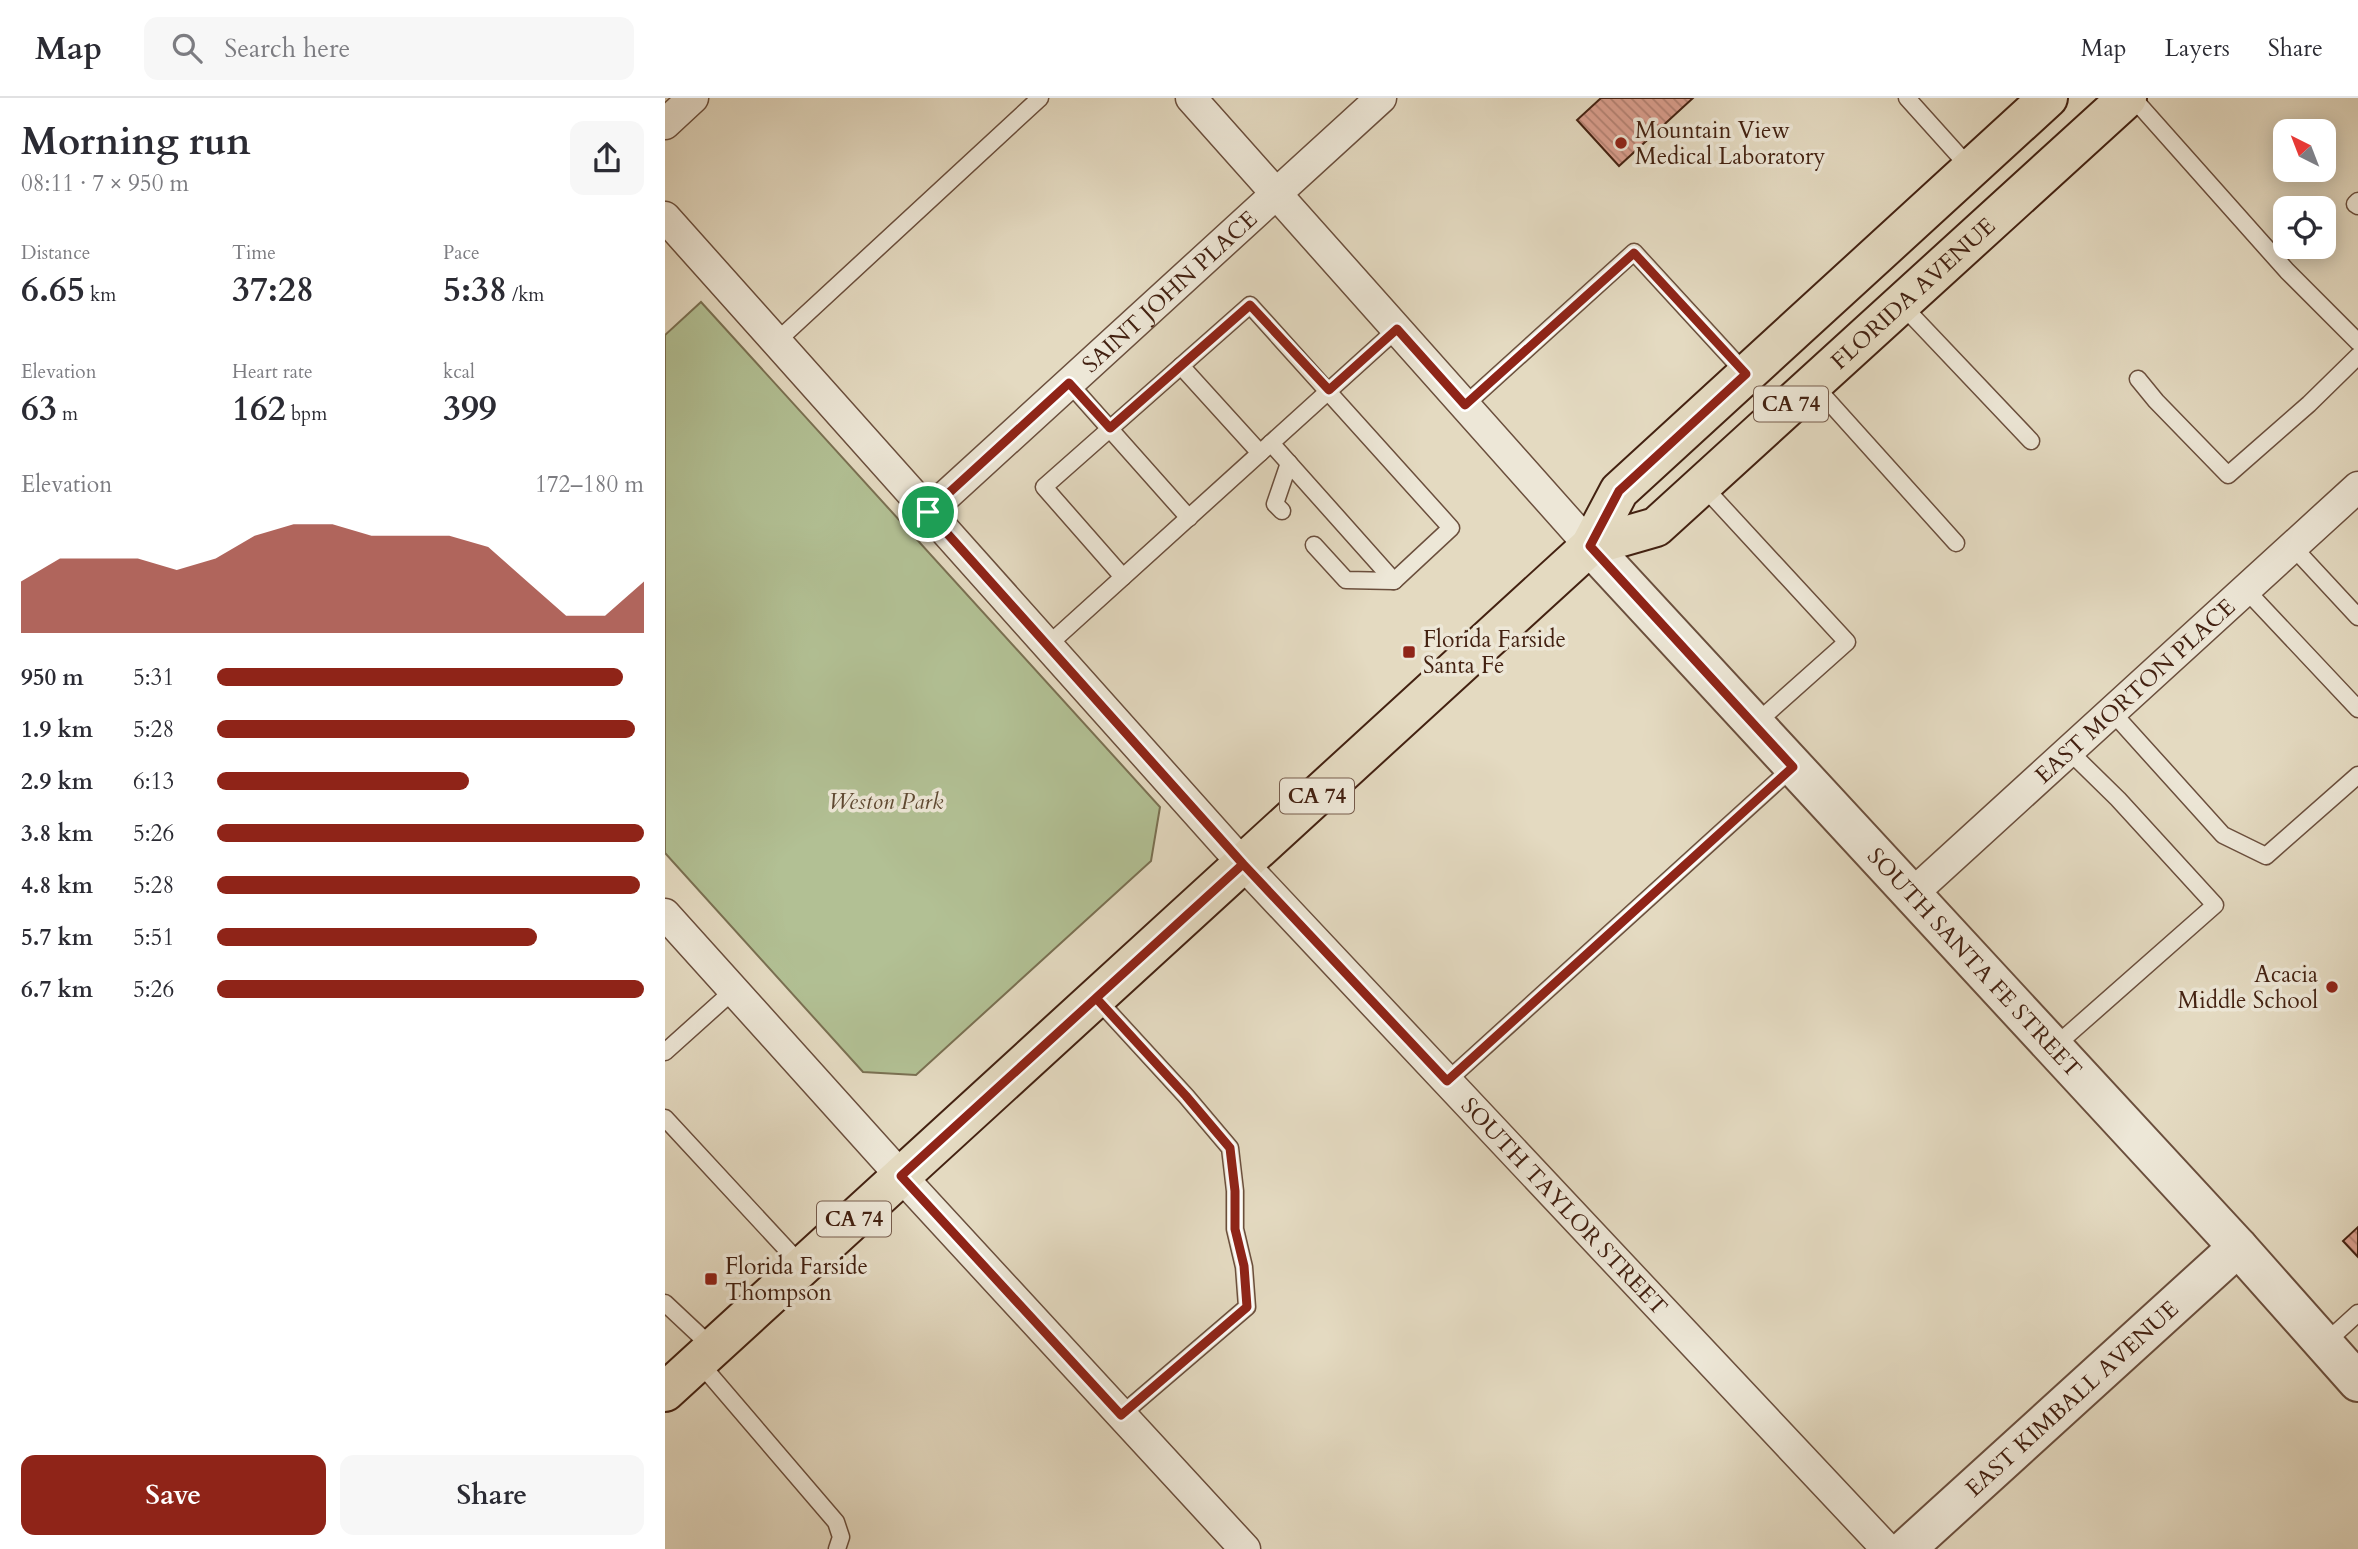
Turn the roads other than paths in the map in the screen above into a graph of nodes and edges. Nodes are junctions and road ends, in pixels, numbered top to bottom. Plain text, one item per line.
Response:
1 (693, 98) edge
2 (1040, 98) edge
3 (1191, 98) edge
4 (1381, 98) edge
5 (1907, 98) edge
6 (2048, 98) edge
7 (2127, 98) edge
8 (2133, 98) edge
9 (665, 124) edge
10 (1970, 168) junction
11 (1276, 194) junction
12 (2358, 201) edge
13 (2358, 206) edge
14 (665, 217) edge
15 (1901, 304) junction
16 (1397, 329) junction
17 (776, 342) junction
18 (2358, 342) edge
19 (2358, 356) edge
20 (1181, 366) junction
21 (1746, 374) junction
22 (2138, 379) dead end
23 (1069, 383) junction
24 (1812, 384) junction
25 (1329, 390) junction
26 (1465, 405) junction
27 (1110, 428) junction
28 (2031, 441) dead end
29 (1266, 448) junction
30 (1289, 463) junction
31 (1703, 485) junction
32 (2358, 487) edge
33 (1282, 511) dead end
34 (928, 512) junction
35 (1189, 518) junction
36 (1956, 543) dead end
37 (1314, 545) dead end
38 (1590, 546) junction
39 (2293, 547) junction
40 (1123, 577) junction
41 (1394, 581) junction
42 (2246, 590) junction
43 (2358, 617) edge
44 (1048, 645) junction
45 (2358, 709) edge
46 (2112, 712) junction
47 (1754, 724) junction
48 (2070, 751) junction
49 (1793, 767) junction
50 (2358, 775) edge
51 (1243, 864) junction
52 (1912, 895) junction
53 (665, 914) edge
54 (734, 990) junction
55 (1096, 998) junction
56 (2054, 1047) junction
57 (665, 1052) edge
58 (1447, 1081) junction
59 (665, 1118) edge
60 (901, 1176) junction
61 (2238, 1247) junction
62 (803, 1267) junction
63 (665, 1303) edge
64 (2358, 1313) edge
65 (2324, 1344) junction
66 (706, 1355) junction
67 (2358, 1382) edge
68 (665, 1392) edge
69 (1121, 1415) junction
70 (1912, 1546) edge
71 (837, 1549) edge
72 (1245, 1549) edge

1 - 9 street
2 - 17 lane
3 - 11 street
4 - 11 street, SAINT JOHN PLACE
5 - 10 lane
6 - 10 main road, FLORIDA AVENUE / CA 74
7 - 15 main road, FLORIDA AVENUE / CA 74
8 - 18 lane
10 - 21 main road, FLORIDA AVENUE / CA 74
11 - 16 street
11 - 23 street, SAINT JOHN PLACE
12 - 13 lane
14 - 17 street, SOUTH TAYLOR STREET
15 - 24 main road, FLORIDA AVENUE / CA 74
15 - 28 lane
16 - 25 lane
16 - 26 street
17 - 34 street, SOUTH TAYLOR STREET
19 - 22 lane
20 - 25 lane
20 - 27 lane
20 - 29 lane
21 - 26 lane
21 - 38 main road, FLORIDA AVENUE / CA 74
23 - 27 lane
23 - 34 street, SAINT JOHN PLACE
24 - 31 main road, FLORIDA AVENUE / CA 74
24 - 36 lane
25 - 29 lane
25 - 41 lane
26 - 38 street
27 - 35 lane
27 - 40 lane
29 - 30 lane
29 - 35 lane
30 - 33 lane
30 - 41 lane
31 - 38 main road, FLORIDA AVENUE / CA 74
31 - 47 lane
32 - 39 street, EAST MORTON PLACE
34 - 44 street, SOUTH TAYLOR STREET
35 - 40 lane
37 - 41 lane
38 - 47 street, SOUTH SANTA FE STREET
38 - 51 main road, FLORIDA AVENUE / CA 74
39 - 42 street, EAST MORTON PLACE
39 - 43 lane
40 - 44 lane
42 - 45 lane
42 - 46 street, EAST MORTON PLACE
44 - 51 street, SOUTH TAYLOR STREET
46 - 48 street, EAST MORTON PLACE
46 - 50 lane
47 - 49 street, SOUTH SANTA FE STREET
48 - 52 street, EAST MORTON PLACE
48 - 56 lane
49 - 52 street, SOUTH SANTA FE STREET
49 - 58 lane
51 - 55 main road, FLORIDA AVENUE / CA 74
51 - 58 street, SOUTH TAYLOR STREET
52 - 56 street, SOUTH SANTA FE STREET
53 - 54 street
54 - 57 lane
54 - 60 street
55 - 60 main road, FLORIDA AVENUE / CA 74
55 - 69 lane
56 - 61 street, SOUTH SANTA FE STREET
58 - 70 street, SOUTH TAYLOR STREET
59 - 62 lane
60 - 62 main road, FLORIDA AVENUE / CA 74
60 - 69 street
61 - 65 street, SOUTH SANTA FE STREET
61 - 70 street, EAST KIMBALL AVENUE
62 - 66 main road, FLORIDA AVENUE / CA 74
63 - 66 lane
64 - 65 lane
65 - 67 street, SOUTH SANTA FE STREET
66 - 68 main road, FLORIDA AVENUE / CA 74
66 - 71 lane
69 - 72 street

